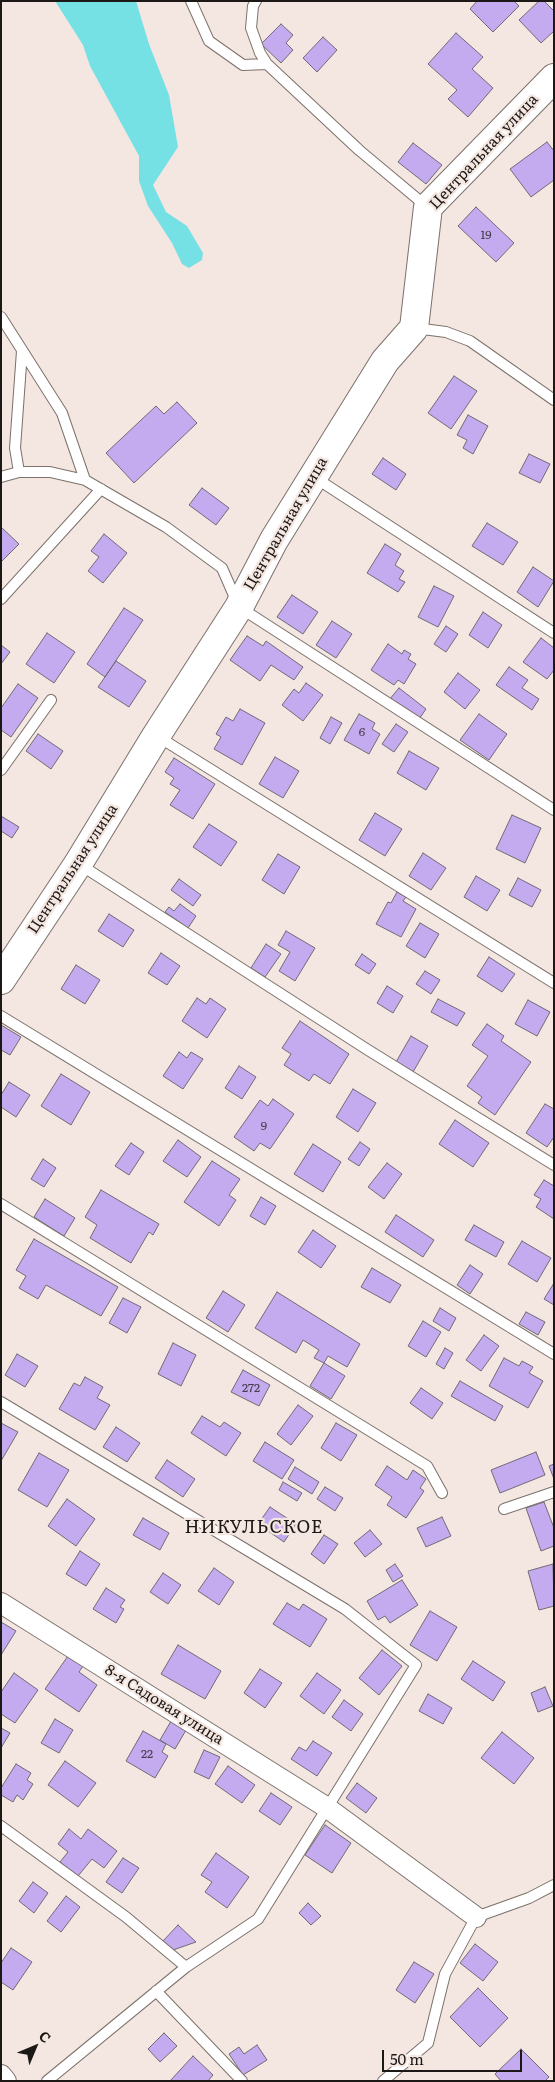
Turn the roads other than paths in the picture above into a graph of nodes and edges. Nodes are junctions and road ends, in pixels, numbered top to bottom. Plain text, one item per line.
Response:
1 (191, 1) edge
2 (256, 1) edge
3 (267, 64) junction
4 (554, 78) edge
5 (428, 207) junction
6 (1, 318) edge
7 (414, 328) junction
8 (22, 351) junction
9 (554, 400) edge
10 (19, 472) junction
11 (313, 476) junction
12 (1, 477) edge
13 (85, 480) junction
14 (100, 489) junction
15 (1, 599) edge
16 (239, 607) junction
17 (554, 633) edge
18 (51, 700) dead end
19 (156, 736) junction
20 (1, 770) edge
21 (554, 810) edge
22 (78, 864) junction
23 (1, 980) edge
24 (554, 982) edge
25 (1, 1016) edge
26 (554, 1165) edge
27 (1, 1204) edge
28 (554, 1354) edge
29 (1, 1402) edge
30 (554, 1492) edge
31 (442, 1493) dead end
32 (504, 1509) dead end
33 (1, 1603) edge
34 (326, 1807) junction
35 (1, 1826) edge
36 (554, 1885) edge
37 (476, 1917) junction
38 (186, 1966) junction
39 (156, 1991) junction
40 (1, 2075) edge
41 (6, 2081) edge
42 (47, 2081) edge
43 (242, 2081) edge
44 (383, 2081) edge

1 - 3 lane
2 - 3 lane
3 - 5 lane
4 - 5 street, Центральная улица
5 - 7 street, Центральная улица
6 - 8 lane
7 - 9 lane
7 - 11 street, Центральная улица
8 - 10 lane
8 - 13 lane
10 - 12 lane
10 - 13 lane
11 - 16 street, Центральная улица
11 - 17 lane
13 - 14 lane
14 - 15 lane
14 - 16 lane
16 - 19 street, Центральная улица
16 - 21 lane
18 - 20 lane
19 - 22 street, Центральная улица
19 - 24 lane
22 - 23 street, Центральная улица
22 - 26 lane
25 - 28 lane
27 - 31 lane
29 - 34 lane
30 - 32 lane
33 - 34 street, 8-я Садовая улица
34 - 37 street, 8-я Садовая улица
34 - 38 lane
35 - 38 lane
36 - 37 lane
37 - 44 lane
38 - 39 lane
39 - 42 lane
39 - 43 lane
40 - 41 street

